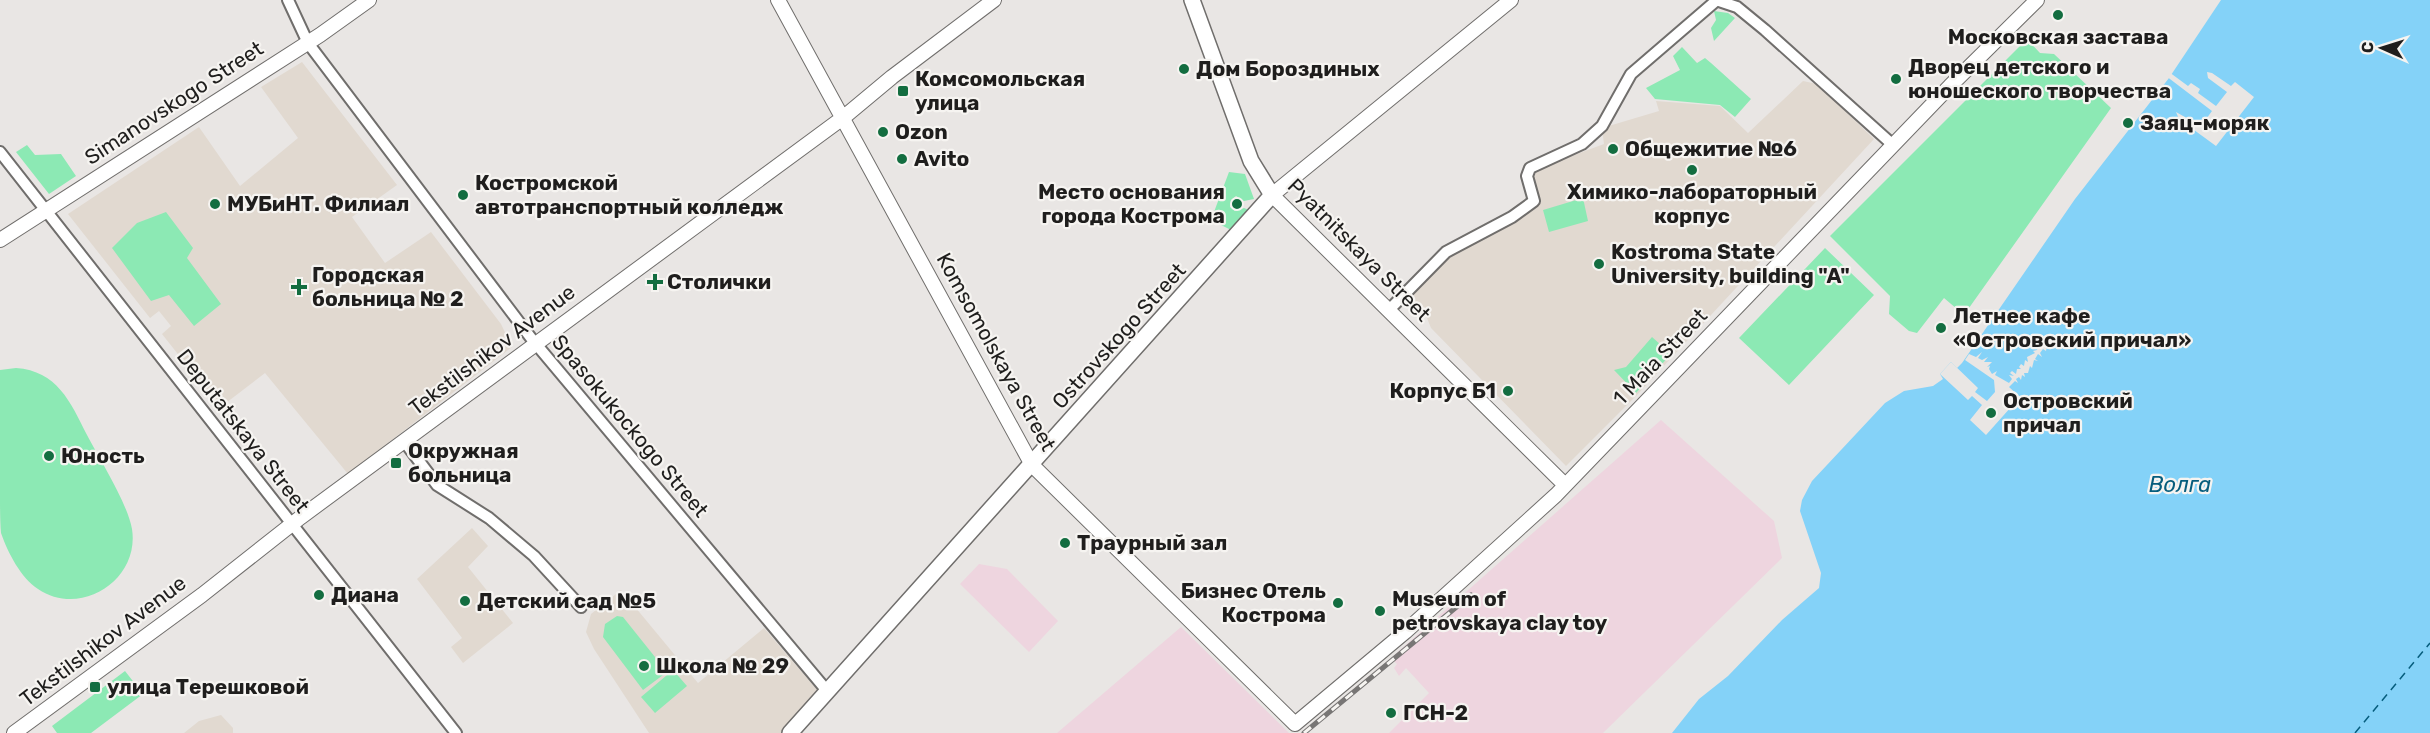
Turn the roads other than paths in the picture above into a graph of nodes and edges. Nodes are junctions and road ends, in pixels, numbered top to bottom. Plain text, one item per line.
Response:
1 (288, 0) edge
2 (369, 0) edge
3 (778, 0) edge
4 (994, 0) edge
5 (1192, 0) edge
6 (1511, 0) edge
7 (1717, 0) edge
8 (2037, 0) edge
9 (308, 43) junction
10 (844, 117) junction
11 (1893, 145) junction
12 (0, 152) edge
13 (1272, 195) junction
14 (46, 210) junction
15 (0, 240) edge
16 (1389, 310) junction
17 (537, 345) junction
18 (404, 441) junction
19 (1032, 465) junction
20 (1565, 485) junction
21 (291, 525) junction
22 (580, 607) dead end
23 (828, 692) junction
24 (1295, 724) joint
25 (14, 733) edge
26 (456, 733) edge
27 (790, 733) edge

1 - 9 street, Spasokukoсkogo Street
2 - 9 street, Simanovskogo Street
3 - 10 street, Komsomolskaya Street
4 - 10 street, Tekstilshikov Avenue
5 - 13 main road, Pyatnitskaya Street
6 - 13 street, Ostrovskogo Street
7 - 11 street
7 - 16 street
8 - 11 street, 1 Maia Street
9 - 14 street, Simanovskogo Street
9 - 17 street, Spasokukoсkogo Street
10 - 17 street, Tekstilshikov Avenue
10 - 19 street, Komsomolskaya Street
11 - 20 street, 1 Maia Street
12 - 14 street, Deputatskaya Street
13 - 16 street, Pyatnitskaya Street
13 - 19 main road, Ostrovskogo Street
14 - 15 street, Simanovskogo Street
14 - 21 street, Deputatskaya Street
16 - 20 street, Pyatnitskaya Street
17 - 18 street, Tekstilshikov Avenue
17 - 23 street, Spasokukoсkogo Street
18 - 21 street, Tekstilshikov Avenue
18 - 22 street
19 - 23 main road, Ostrovskogo Street
19 - 24 street, Komsomolskaya Street
20 - 24 street, 1 Maia Street
21 - 25 street, Tekstilshikov Avenue
21 - 26 street, Deputatskaya Street
23 - 27 main road, Ostrovskogo Street

